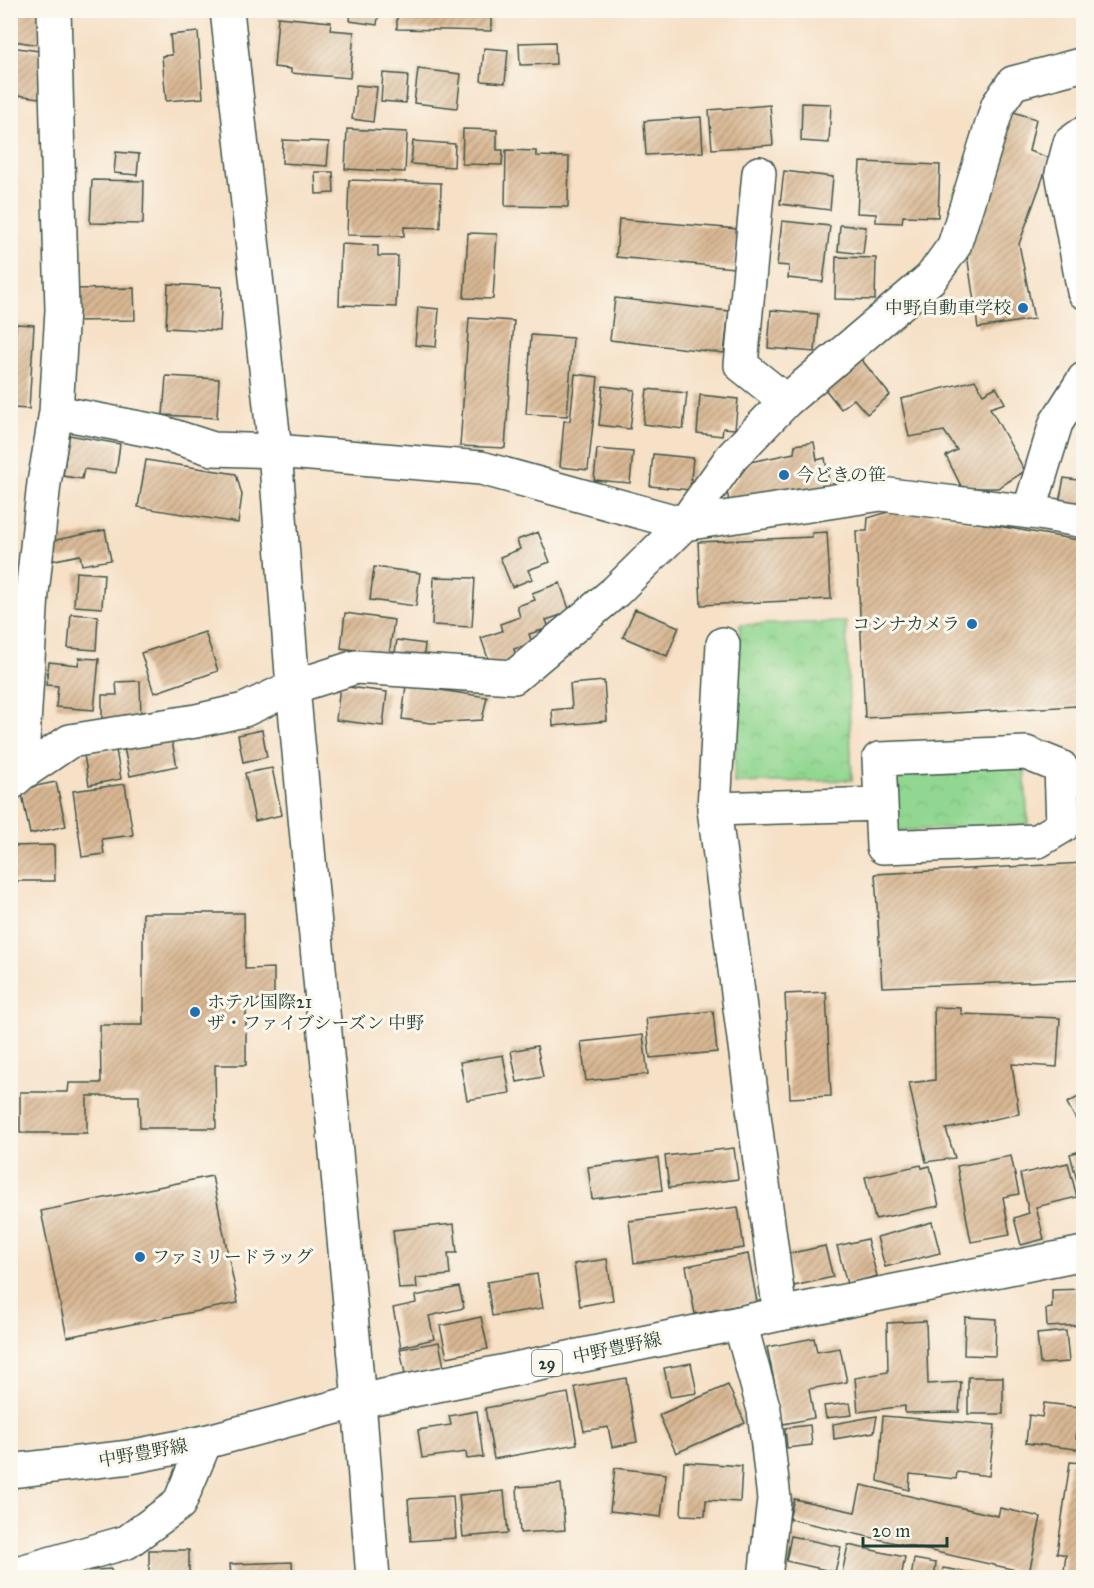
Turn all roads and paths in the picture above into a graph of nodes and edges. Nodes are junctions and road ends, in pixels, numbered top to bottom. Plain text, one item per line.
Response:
1 (54, 10) edge
2 (227, 10) edge
3 (1083, 64) edge
4 (1083, 110) edge
5 (1077, 138) edge
6 (759, 173) dead end
7 (1082, 274) edge
8 (1083, 379) edge
9 (786, 401) junction
10 (56, 411) junction
11 (275, 451) junction
12 (1029, 512) junction
13 (1083, 521) edge
14 (684, 524) junction
15 (723, 644) dead end
16 (293, 687) junction
17 (16, 779) edge
18 (881, 804) junction
19 (714, 808) junction
20 (1083, 1253) edge
21 (780, 1314) junction
22 (740, 1323) junction
23 (359, 1401) junction
24 (205, 1442) junction
25 (10, 1471) edge
26 (10, 1575) edge
27 (373, 1578) edge
28 (765, 1578) edge

1 - 10 street
2 - 11 street
3 - 9 street
4 - 5 street
5 - 7 street
6 - 9 street
8 - 12 street
9 - 14 street
10 - 11 street
10 - 17 street
11 - 14 street
11 - 16 street
12 - 13 street
12 - 14 street
14 - 16 street
15 - 19 street
16 - 17 street
16 - 23 street
18 - 18 street
18 - 19 street
19 - 21 street
20 - 21 street, 中野豊野線 / 29
21 - 22 street, 中野豊野線 / 29
22 - 23 street, 中野豊野線 / 29
22 - 28 street
23 - 24 street, 中野豊野線 / 29
23 - 27 street
24 - 25 street, 中野豊野線 / 29
24 - 26 street

